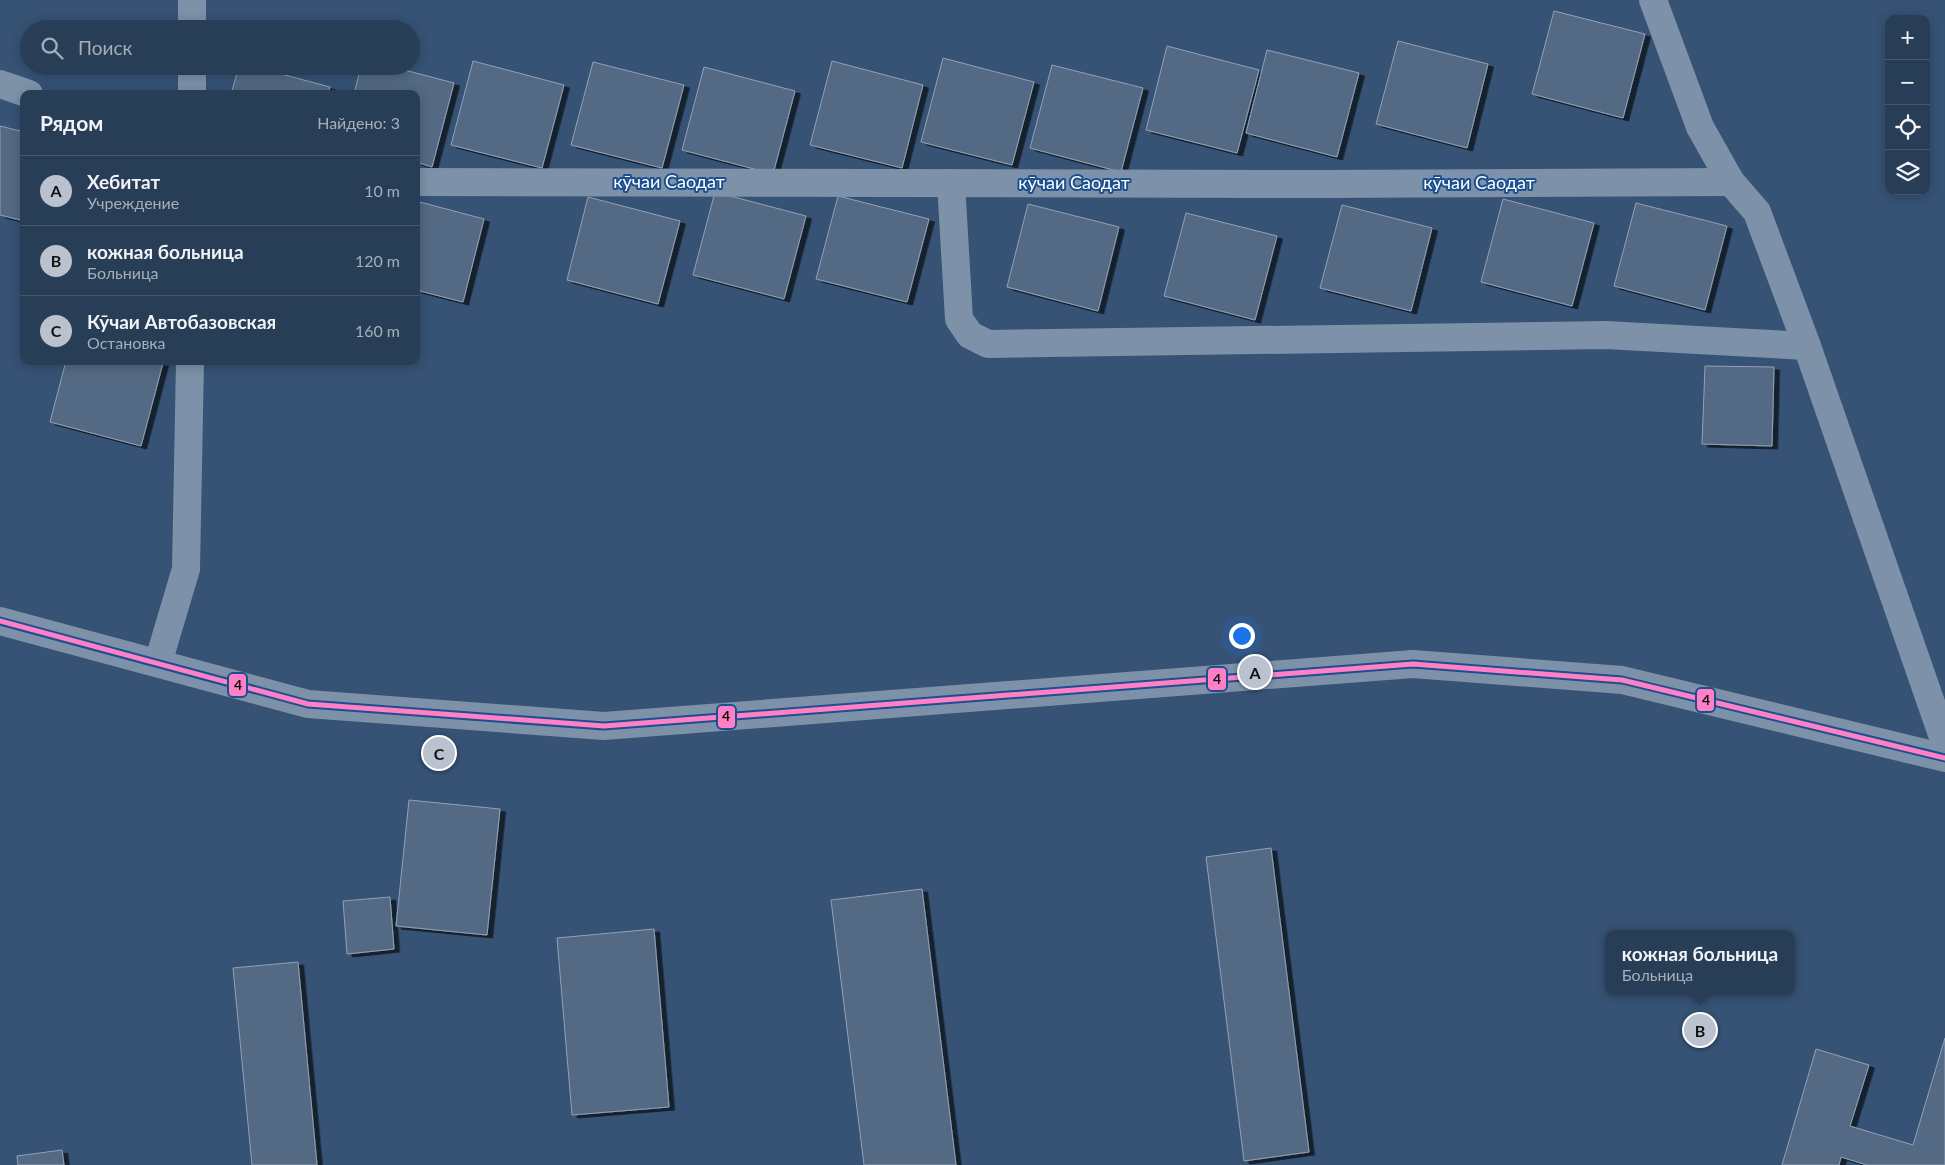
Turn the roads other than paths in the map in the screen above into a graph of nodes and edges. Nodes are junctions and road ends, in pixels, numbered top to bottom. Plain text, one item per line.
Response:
1 (192, 0) edge
2 (1653, 0) edge
3 (192, 20) edge
4 (192, 75) edge
5 (0, 84) edge
6 (192, 90) edge
7 (20, 91) edge
8 (420, 182) edge
9 (1731, 182) junction
10 (951, 183) junction
11 (1807, 346) junction
12 (190, 365) edge
13 (0, 621) edge
14 (158, 663) junction
15 (1945, 743) edge
16 (1945, 758) edge

1 - 3 street
2 - 9 street
4 - 6 street
5 - 7 street
8 - 10 street, кӯчаи Саодат
9 - 10 street, кӯчаи Саодат
9 - 11 street
10 - 11 street
11 - 15 street
12 - 14 street
13 - 14 street
14 - 16 street

